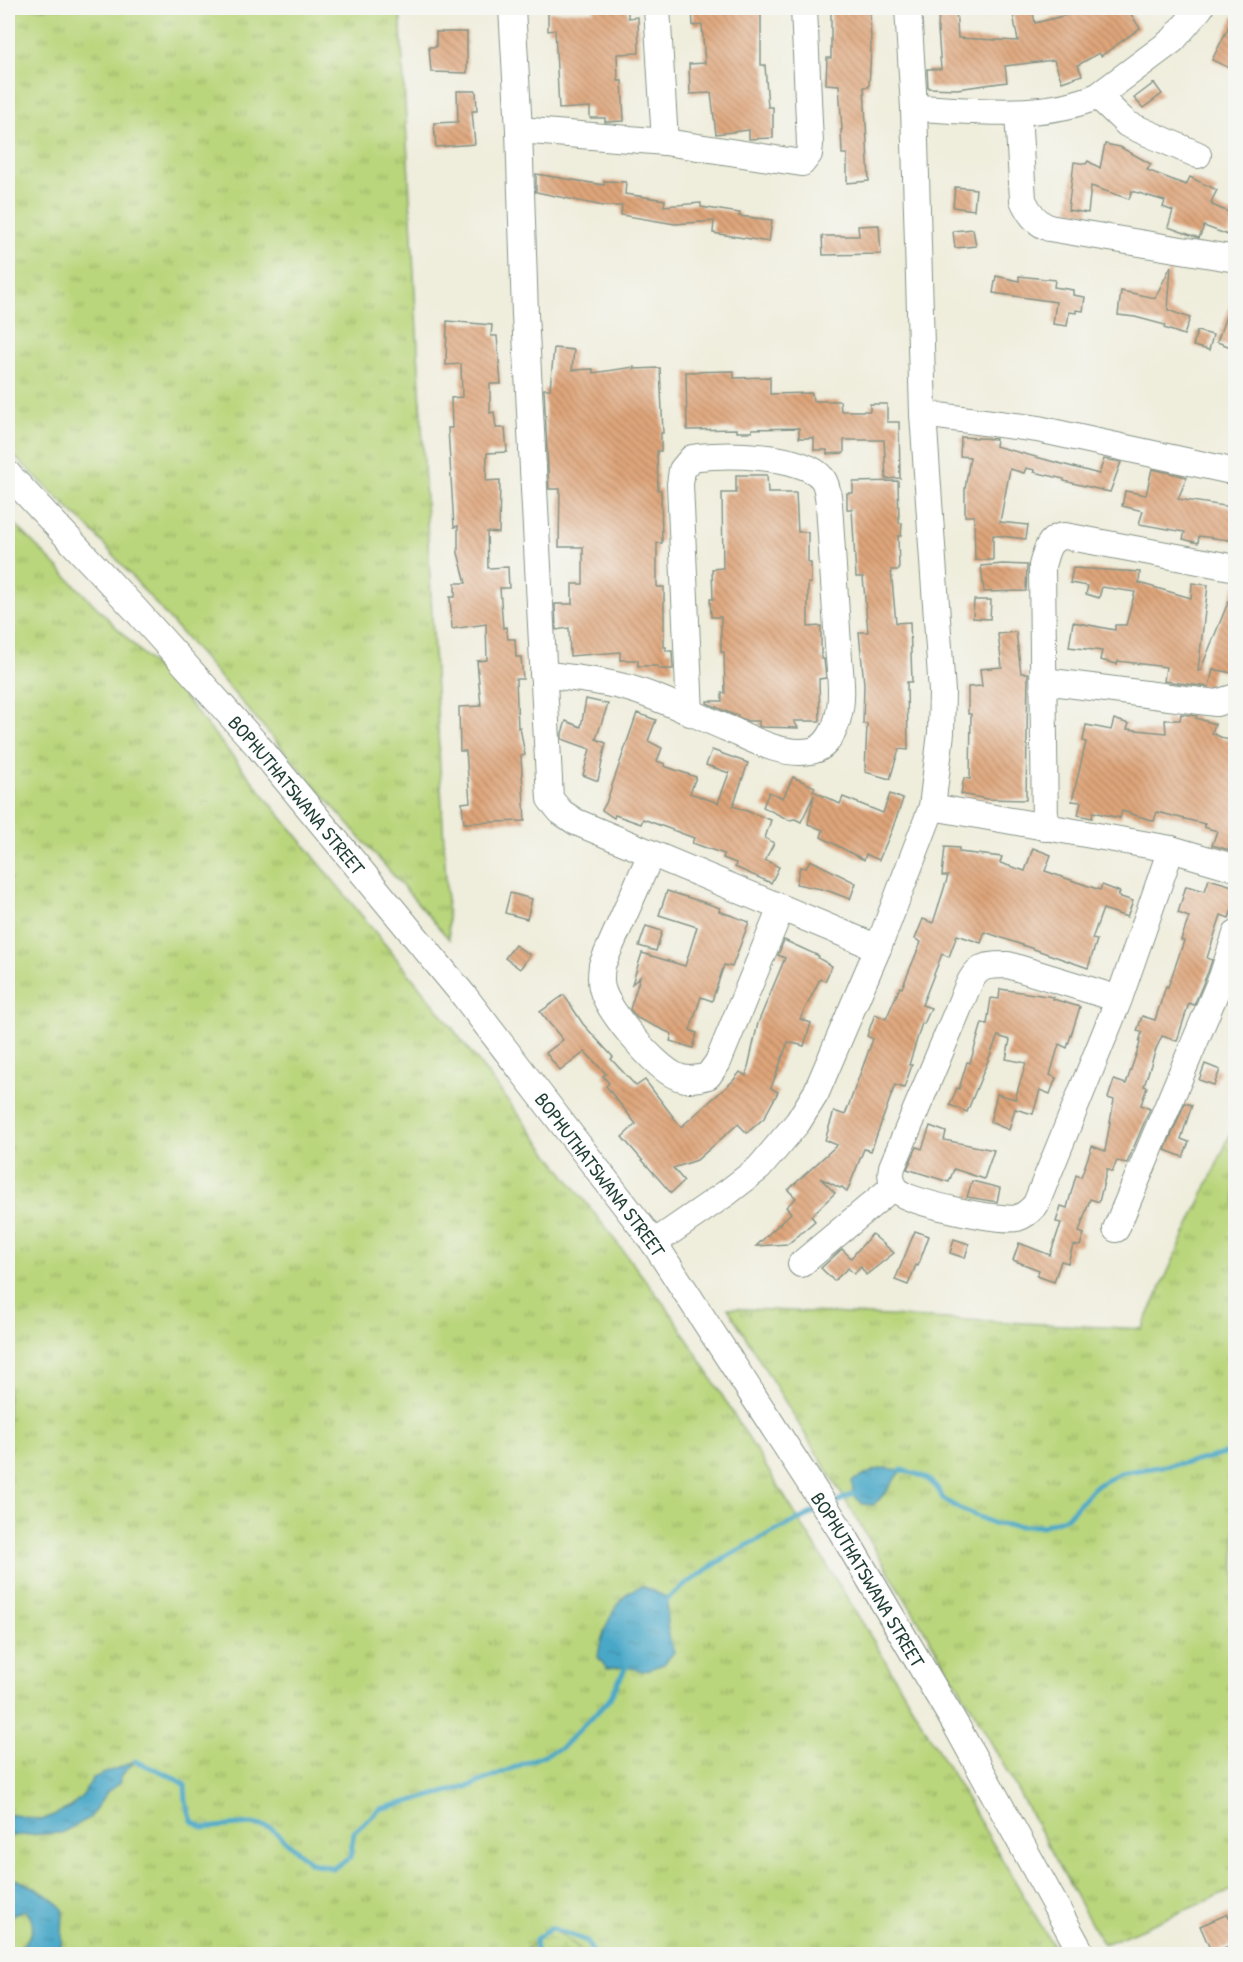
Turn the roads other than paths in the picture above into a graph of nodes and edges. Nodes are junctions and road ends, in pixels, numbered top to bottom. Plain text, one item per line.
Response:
1 (512, 8) edge
2 (657, 8) edge
3 (804, 8) edge
4 (908, 8) edge
5 (1200, 8) edge
6 (1098, 96) junction
7 (914, 108) junction
8 (1018, 112) junction
9 (519, 130) junction
10 (665, 142) junction
11 (1198, 155) dead end
12 (1236, 259) edge
13 (922, 414) junction
14 (1234, 469) edge
15 (8, 474) edge
16 (1236, 568) edge
17 (543, 674) junction
18 (1044, 681) junction
19 (1236, 697) edge
20 (690, 712) junction
21 (932, 807) junction
22 (1045, 828) junction
23 (1171, 849) junction
24 (651, 854) junction
25 (1236, 868) edge
26 (781, 908) junction
27 (1236, 934) edge
28 (878, 948) junction
29 (1119, 999) junction
30 (893, 1186) junction
31 (1116, 1229) dead end
32 (654, 1243) junction
33 (801, 1264) dead end
34 (1082, 1954) edge

1 - 9 street
2 - 10 street
3 - 10 street
4 - 7 street
5 - 6 street
6 - 8 street
6 - 11 street
7 - 8 street
7 - 13 street
8 - 12 street
9 - 10 street
9 - 17 street
13 - 14 street
13 - 21 street
15 - 32 street, BOPHUTHATSWANA STREET
16 - 18 street
17 - 20 street
17 - 24 street
18 - 19 street
18 - 22 street
20 - 20 street
21 - 22 street
21 - 28 street
22 - 23 street
23 - 25 street
23 - 29 street
24 - 26 street
24 - 26 street
26 - 28 street
27 - 31 street
28 - 32 street
29 - 30 street
29 - 30 street
30 - 33 street
32 - 34 street, BOPHUTHATSWANA STREET

